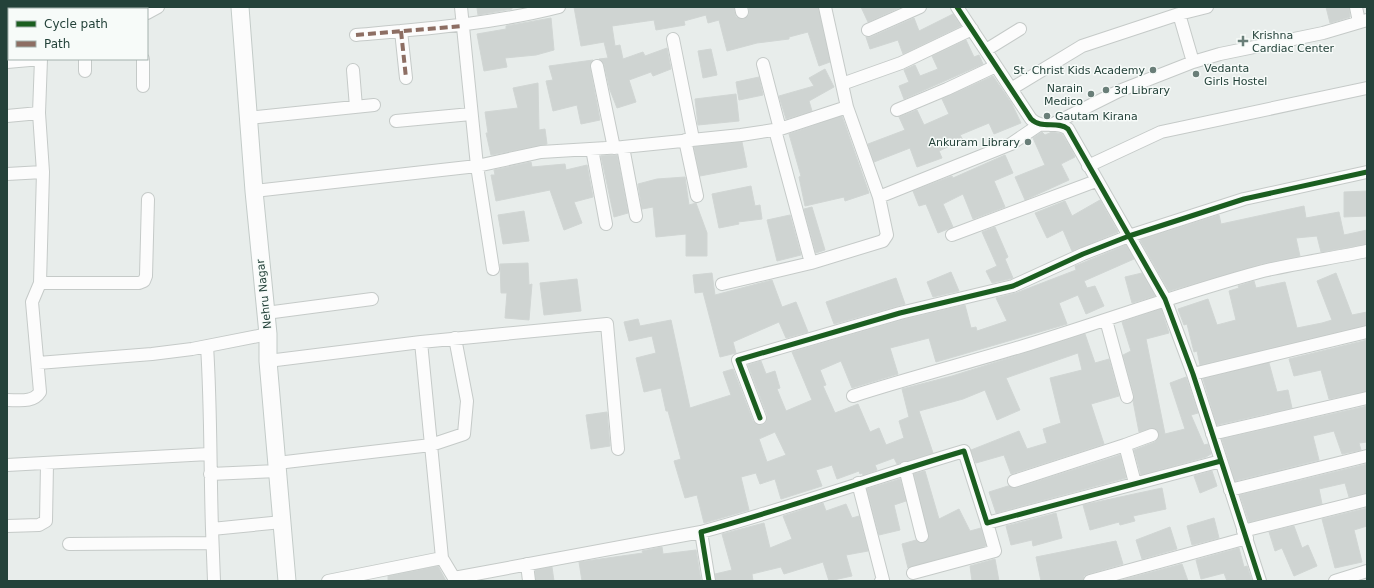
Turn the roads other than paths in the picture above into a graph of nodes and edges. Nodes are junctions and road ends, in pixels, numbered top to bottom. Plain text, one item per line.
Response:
1 (157, 7) edge
2 (240, 7) edge
3 (461, 7) edge
4 (559, 7) edge
5 (825, 7) edge
6 (920, 7) edge
7 (957, 7) edge
8 (1207, 7) edge
9 (1356, 7) edge
10 (148, 12) edge
11 (1179, 14) junction
12 (1363, 21) edge
13 (463, 26) junction
14 (972, 29) junction
15 (1020, 29) dead end
16 (868, 30) dead end
17 (401, 31) junction
18 (356, 35) dead end
19 (673, 39) dead end
20 (986, 50) junction
21 (30, 60) edge
22 (41, 60) edge
23 (85, 60) edge
24 (143, 60) edge
25 (7, 62) edge
26 (1193, 62) junction
27 (763, 64) dead end
28 (597, 66) dead end
29 (996, 66) junction
30 (353, 70) dead end
31 (85, 71) dead end
32 (406, 78) dead end
33 (842, 84) junction
34 (143, 86) dead end
35 (1367, 88) edge
36 (1011, 89) junction
37 (374, 105) dead end
38 (356, 107) junction
39 (847, 107) junction
40 (897, 110) dead end
41 (39, 113) junction
42 (472, 114) junction
43 (7, 116) edge
44 (248, 118) junction
45 (396, 121) dead end
46 (1045, 125) junction
47 (777, 129) junction
48 (689, 140) junction
49 (619, 147) junction
50 (592, 149) junction
51 (477, 166) junction
52 (1088, 166) junction
53 (43, 172) junction
54 (1367, 172) edge
55 (7, 174) edge
56 (1096, 181) junction
57 (254, 191) junction
58 (696, 196) dead end
59 (879, 197) junction
60 (148, 198) dead end
61 (636, 216) dead end
62 (606, 224) dead end
63 (952, 235) dead end
64 (1129, 236) junction
65 (1367, 251) edge
66 (811, 263) junction
67 (493, 269) dead end
68 (40, 283) junction
69 (722, 284) dead end
70 (372, 299) dead end
71 (1165, 299) junction
72 (266, 313) junction
73 (1106, 320) junction
74 (1367, 332) edge
75 (268, 334) junction
76 (455, 338) junction
77 (421, 342) junction
78 (207, 346) junction
79 (268, 361) junction
80 (38, 363) junction
81 (1193, 374) junction
82 (853, 396) dead end
83 (1127, 397) dead end
84 (1367, 398) edge
85 (7, 400) edge
86 (760, 418) dead end
87 (1212, 434) junction
88 (1152, 435) dead end
89 (431, 445) junction
90 (1125, 445) junction
91 (618, 449) dead end
92 (210, 454) junction
93 (1367, 456) edge
94 (1221, 461) junction
95 (47, 464) junction
96 (7, 465) edge
97 (277, 467) junction
98 (905, 468) junction
99 (210, 474) junction
100 (1014, 481) dead end
101 (1135, 483) junction
102 (858, 484) junction
103 (1230, 490) junction
104 (1367, 500) edge
105 (282, 522) junction
106 (987, 523) junction
107 (7, 526) edge
108 (212, 530) junction
109 (701, 532) junction
110 (1245, 534) junction
111 (922, 536) dead end
112 (211, 543) junction
113 (69, 544) dead end
114 (442, 558) junction
115 (527, 564) junction
116 (1367, 571) edge
117 (913, 572) dead end
118 (214, 581) edge
119 (287, 581) edge
120 (328, 581) edge
121 (529, 581) edge
122 (709, 581) edge
123 (882, 581) edge
124 (1090, 581) edge
125 (1260, 581) edge
126 (1335, 581) edge

1 - 10 street
2 - 44 street, Nehru Nagar
3 - 13 street
4 - 13 street
5 - 33 street
6 - 16 street
7 - 14 street
8 - 11 street
9 - 12 street
11 - 26 street
11 - 36 street
12 - 26 street
13 - 17 street
13 - 42 street
14 - 20 street
14 - 33 street
15 - 20 street
17 - 18 street
17 - 32 street
19 - 48 street
20 - 29 street
21 - 25 street
22 - 41 street
23 - 31 street
24 - 34 street
26 - 46 street
27 - 47 street
28 - 49 street
29 - 36 street
29 - 40 street
30 - 38 street
33 - 39 street
35 - 52 street
36 - 46 street
37 - 38 street
38 - 44 street
39 - 47 street
39 - 59 street
41 - 43 street
41 - 53 street
42 - 45 street
42 - 51 street
44 - 57 street, Nehru Nagar
46 - 52 street
46 - 59 street
47 - 48 street
47 - 66 street
48 - 49 street
48 - 58 street
49 - 50 street
49 - 61 street
50 - 51 street
50 - 62 street
51 - 57 street
51 - 67 street
52 - 56 street
53 - 55 street
53 - 68 street
54 - 64 street
56 - 63 street
56 - 64 street
57 - 72 street, Nehru Nagar
59 - 66 street
60 - 68 street
64 - 71 street
64 - 86 street
65 - 71 street
66 - 69 street
68 - 80 street
70 - 72 street
71 - 73 street
71 - 81 street
72 - 75 street, Nehru Nagar
73 - 82 street
73 - 83 street
74 - 81 street
75 - 78 street
75 - 79 street, Nehru Nagar
76 - 77 street
76 - 89 street
76 - 91 street
77 - 79 street
77 - 89 street
78 - 80 street
78 - 92 street
79 - 97 street, Nehru Nagar
80 - 85 street
81 - 87 street
84 - 87 street
87 - 94 street
88 - 90 street
89 - 97 street
89 - 114 street
90 - 100 street
90 - 101 street
92 - 95 street
92 - 99 street
93 - 103 street
94 - 101 street
94 - 103 street
95 - 96 street
95 - 107 street
97 - 99 street
97 - 105 street, Nehru Nagar
98 - 102 street
98 - 106 street
98 - 111 street
99 - 108 street
101 - 106 street
102 - 109 street
102 - 123 street
103 - 110 street
104 - 110 street
105 - 108 street
105 - 119 street, Nehru Nagar
106 - 117 street
108 - 112 street
109 - 115 street
109 - 122 street
110 - 124 street
110 - 125 street
112 - 113 street
112 - 118 street
114 - 115 street
114 - 120 street
115 - 121 street
116 - 126 street

